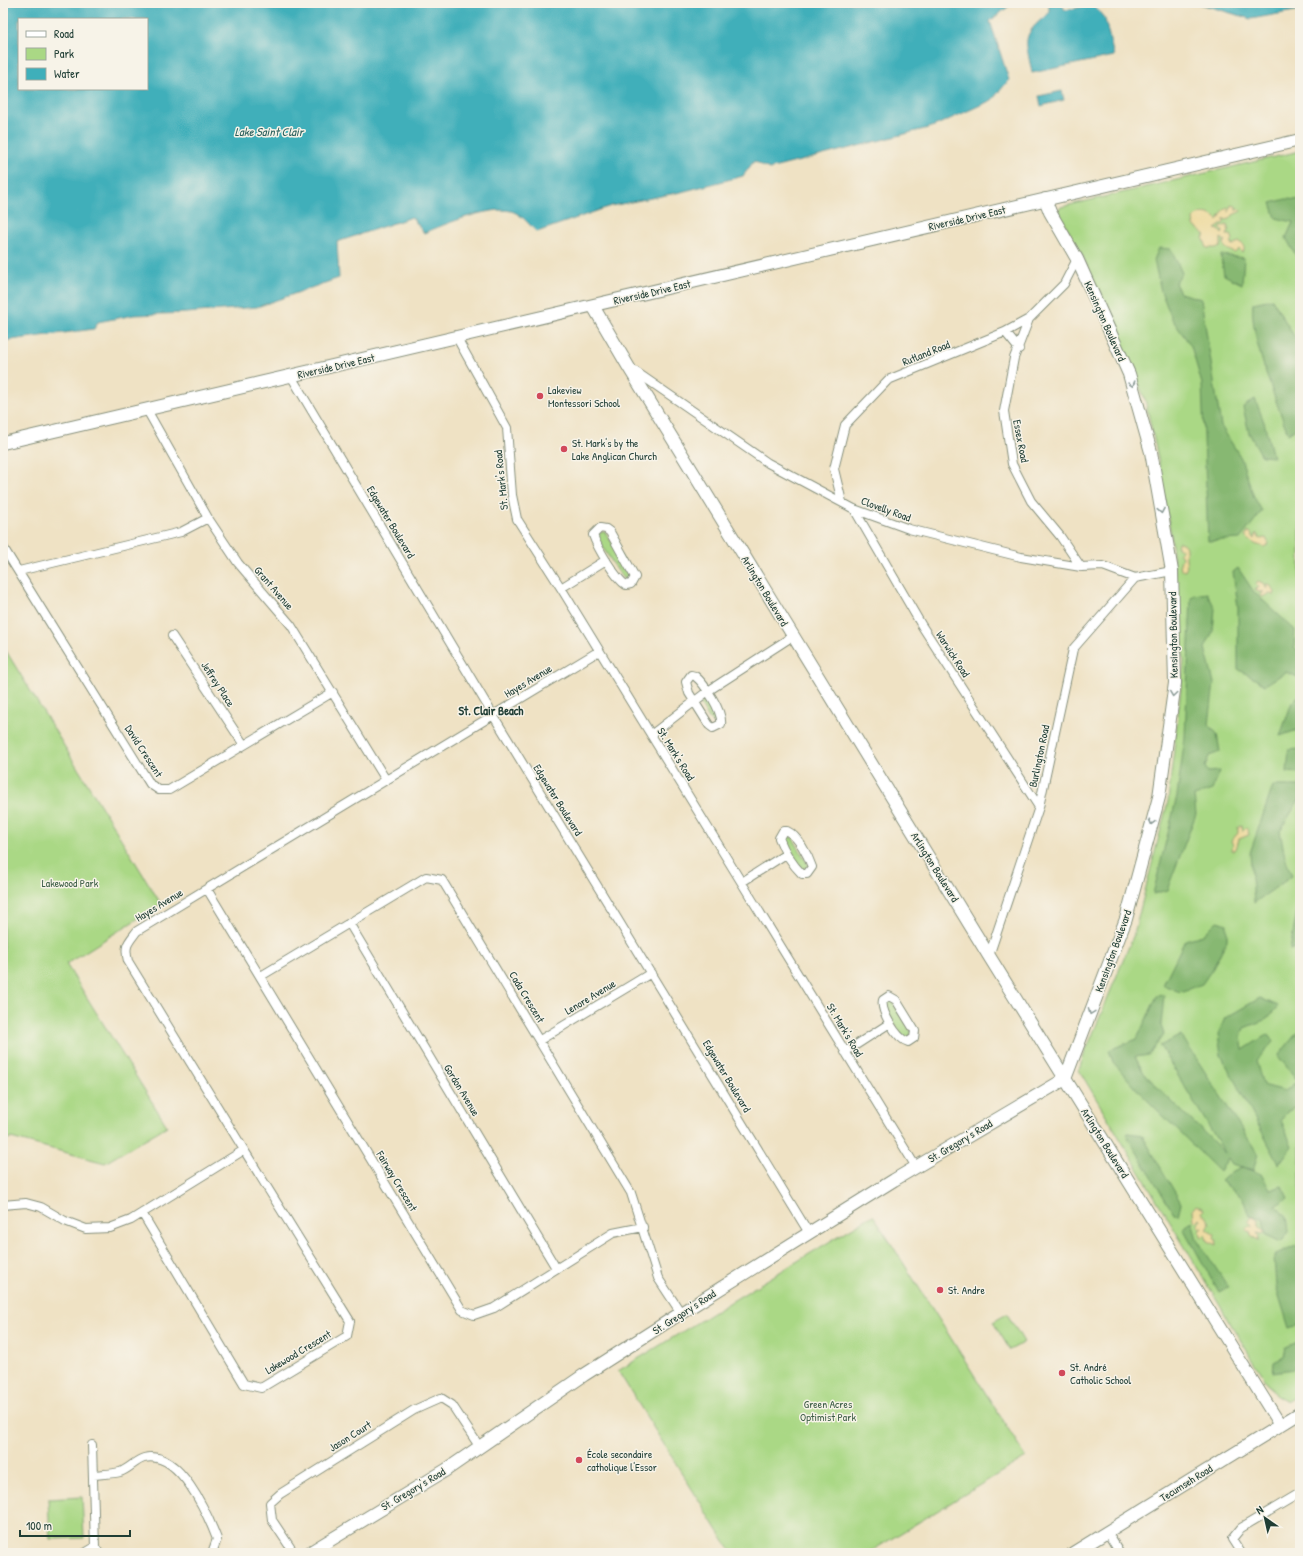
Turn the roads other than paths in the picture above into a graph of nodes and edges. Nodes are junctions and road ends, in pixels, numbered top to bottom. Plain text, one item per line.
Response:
1 (1300, 140) edge
2 (1046, 199) junction
3 (1077, 259) junction
4 (593, 306) junction
5 (1029, 319) junction
6 (1005, 332) junction
7 (457, 338) junction
8 (1019, 349) junction
9 (628, 366) junction
10 (291, 376) junction
11 (147, 410) junction
12 (3, 443) edge
13 (842, 502) junction
14 (854, 509) junction
15 (208, 518) junction
16 (3, 547) edge
17 (606, 560) junction
18 (1080, 566) junction
19 (19, 571) junction
20 (1172, 571) junction
21 (1135, 578) junction
22 (561, 588) junction
23 (172, 636) dead end
24 (793, 636) junction
25 (598, 651) junction
26 (708, 691) junction
27 (333, 692) junction
28 (695, 703) junction
29 (493, 715) junction
30 (651, 734) junction
31 (244, 745) junction
32 (386, 780) junction
33 (1039, 807) junction
34 (786, 854) junction
35 (742, 882) junction
36 (207, 889) junction
37 (349, 923) junction
38 (990, 956) junction
39 (651, 973) junction
40 (261, 976) junction
41 (890, 1023) junction
42 (540, 1040) junction
43 (845, 1052) junction
44 (1065, 1078) junction
45 (244, 1150) junction
46 (916, 1168) junction
47 (3, 1205) edge
48 (142, 1213) junction
49 (643, 1227) junction
50 (809, 1233) junction
51 (556, 1268) junction
52 (681, 1313) junction
53 (1300, 1413) edge
54 (1280, 1425) junction
55 (92, 1445) dead end
56 (479, 1446) junction
57 (93, 1475) junction
58 (1300, 1493) edge
59 (1107, 1532) junction
60 (97, 1550) edge
61 (85, 1553) edge
62 (212, 1553) edge
63 (294, 1553) edge
64 (309, 1553) edge
65 (1073, 1553) edge
66 (1120, 1553) edge
67 (1241, 1553) edge

1 - 2 street, Riverside Drive East
2 - 3 street, Kensington Boulevard
2 - 4 street, Riverside Drive East
3 - 5 street, Rutland Road
3 -> 20 street, Kensington Boulevard
4 - 7 street, Riverside Drive East
4 - 9 street, Arlington Boulevard
5 - 6 street, Rutland Road
5 - 8 street, Essex Road
6 - 8 street
6 - 13 street, Rutland Road
7 - 10 street, Riverside Drive East
7 - 22 street, St. Mark's Road
8 - 18 street, Essex Road
9 - 13 street, Clovelly Road
9 - 24 street, Arlington Boulevard
10 - 11 street, Riverside Drive East
10 - 29 street, Edgewater Boulevard
11 - 12 street, Riverside Drive East
11 - 15 street, Grant Avenue
13 - 14 street, Clovelly Road
14 - 18 street, Clovelly Road
14 - 33 street, Warwick Road
15 - 19 street
15 - 27 street, Grant Avenue
16 - 19 street, David Crescent
17 - 17 street
17 - 22 street
18 - 21 street, Clovelly Road
19 - 31 street, David Crescent
20 - 21 street
20 -> 44 street, Kensington Boulevard
21 - 33 street, Burlington Road
22 - 25 street, St. Mark's Road
23 - 31 street, Jeffrey Place
24 - 26 street
24 - 38 street, Arlington Boulevard
25 - 29 street, Hayes Avenue
25 - 30 street, St. Mark's Road
26 - 28 street
26 - 28 street
26 - 28 street
27 - 31 street, David Crescent
27 - 32 street, Grant Avenue
28 - 30 street
29 - 32 street, Hayes Avenue
29 - 39 street, Edgewater Boulevard
30 - 35 street, St. Mark's Road
32 - 36 street, Hayes Avenue
33 - 38 street, Burlington Road
34 - 34 street
34 - 35 street
35 - 43 street, St. Mark's Road
36 - 40 street, Fairway Crescent
36 - 45 street, Hayes Avenue
37 - 40 street, Cada Crescent
37 - 42 street, Cada Crescent
37 - 51 street, Gordon Avenue
38 - 44 street, Arlington Boulevard
39 - 42 street, Lenore Avenue
39 - 50 street, Edgewater Boulevard
40 - 51 street, Fairway Crescent
41 - 41 street
41 - 43 street
42 - 49 street, Cada Crescent
43 - 46 street, St. Mark's Road
44 - 46 street, St. Gregory's Road
44 - 54 street, Arlington Boulevard
45 - 48 street
45 - 48 street, Lakewood Crescent
46 - 50 street, St. Gregory's Road
47 - 48 street
49 - 51 street, Fairway Crescent
49 - 52 street, Cada Crescent
50 - 52 street, St. Gregory's Road
52 - 56 street, St. Gregory's Road
53 - 54 street, Tecumseh Road
54 - 59 street, Tecumseh Road
55 - 57 street
56 - 63 street, Jason Court
56 - 64 street, St. Gregory's Road
57 - 60 street
57 - 62 street
58 - 67 street
59 - 65 street, Tecumseh Road
59 - 66 street
60 - 61 street

